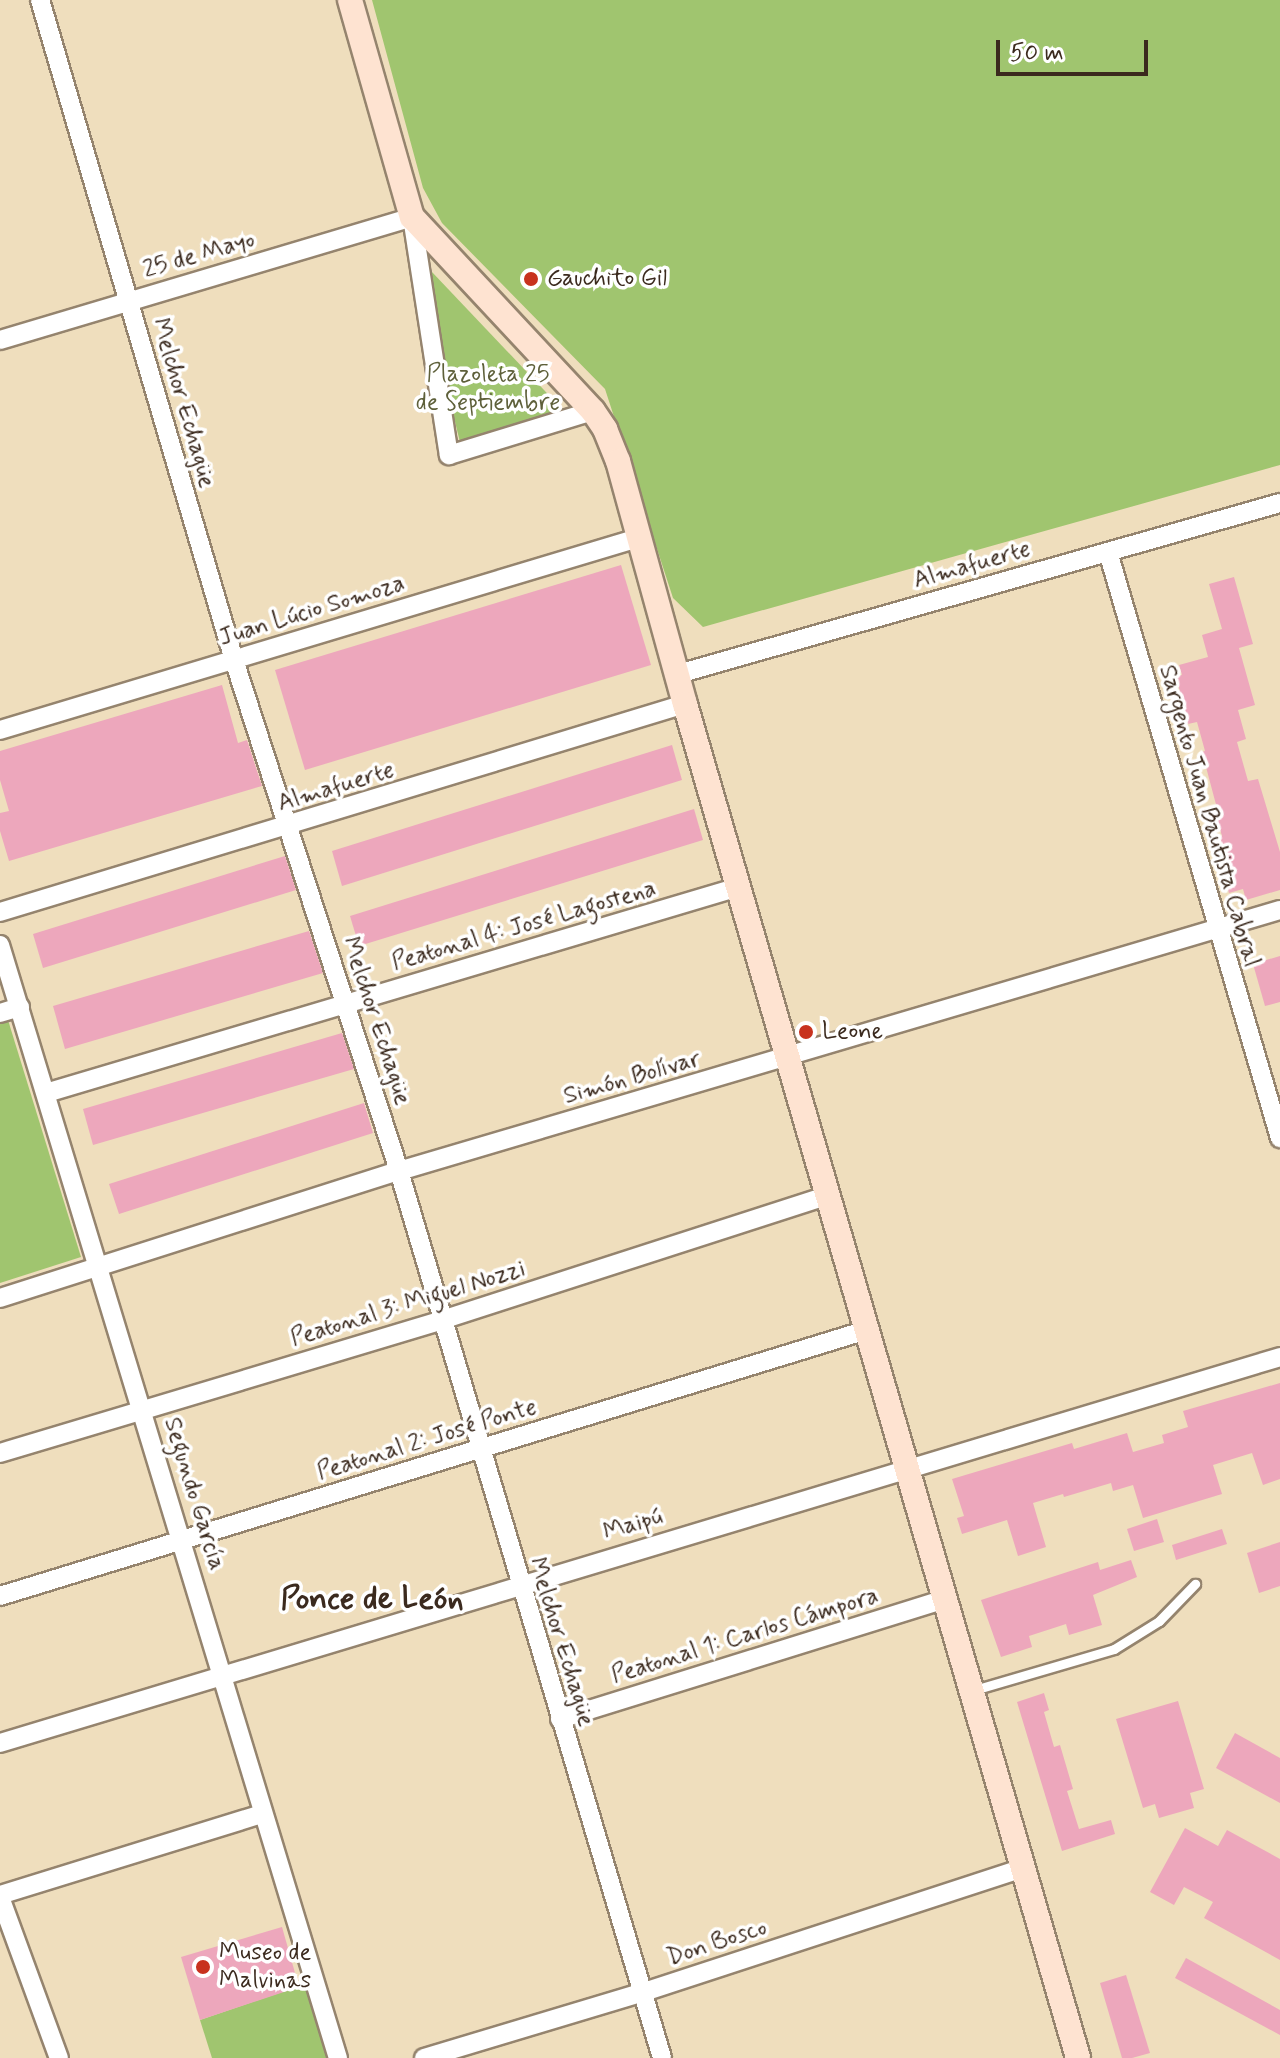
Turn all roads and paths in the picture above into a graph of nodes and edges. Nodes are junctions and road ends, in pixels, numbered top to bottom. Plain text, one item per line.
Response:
1 (40, 0) edge
2 (350, 0) edge
3 (412, 217) junction
4 (128, 300) junction
5 (0, 340) edge
6 (593, 411) junction
7 (1280, 503) edge
8 (638, 538) junction
9 (1108, 552) junction
10 (234, 660) junction
11 (678, 674) junction
12 (685, 704) junction
13 (0, 730) edge
14 (287, 828) junction
15 (739, 887) junction
16 (1280, 910) edge
17 (0, 912) edge
18 (1216, 929) junction
19 (0, 945) edge
20 (345, 1003) junction
21 (20, 1007) junction
22 (0, 1013) edge
23 (788, 1058) junction
24 (46, 1093) junction
25 (1280, 1138) edge
26 (399, 1171) junction
27 (828, 1195) junction
28 (101, 1267) junction
29 (0, 1298) edge
30 (442, 1320) junction
31 (867, 1330) junction
32 (1280, 1357) edge
33 (143, 1409) junction
34 (479, 1449) junction
35 (0, 1453) edge
36 (907, 1468) junction
37 (183, 1538) junction
38 (518, 1584) junction
39 (1195, 1584) dead end
40 (0, 1596) edge
41 (945, 1599) junction
42 (222, 1676) junction
43 (974, 1690) junction
44 (560, 1719) junction
45 (0, 1743) edge
46 (262, 1814) junction
47 (1023, 1868) junction
48 (0, 1896) edge
49 (641, 1993) junction
50 (59, 2058) edge
51 (338, 2058) edge
52 (424, 2058) edge
53 (662, 2058) edge
54 (1078, 2058) edge

1 - 4 street, Melchor Echagüe
2 - 3 main road
3 - 4 street, 25 de Mayo
3 - 6 main road
3 - 6 street
4 - 5 street, 25 de Mayo
4 - 10 street, Melchor Echagüe
6 - 8 main road
7 - 9 street, Almafuerte
8 - 10 street, Juan Lúcio Somoza
8 - 11 main road
9 - 11 street, Almafuerte
9 - 18 street, Sargento Juan Bautista Cabral
10 - 13 street, Juan Lúcio Somoza
10 - 14 street, Melchor Echagüe
11 - 12 main road
12 - 14 street, Almafuerte
12 - 15 main road
14 - 17 street, Almafuerte
14 - 20 street, Melchor Echagüe
15 - 20 street, Peatonal 4: José Lagostena
15 - 23 main road
16 - 18 street, Simón Bolívar
18 - 23 street, Simón Bolívar
18 - 25 street, Sargento Juan Bautista Cabral
19 - 21 street, Segundo García
20 - 24 street, Peatonal 4: José Lagostena
20 - 26 street, Melchor Echagüe
21 - 22 street
21 - 24 street, Segundo García
23 - 26 street, Simón Bolívar
23 - 27 main road
24 - 28 street, Segundo García
26 - 28 street, Simón Bolívar
26 - 30 street, Melchor Echagüe
27 - 30 street, Peatonal 3: Miguel Nozzi
27 - 31 main road
28 - 29 street, Simón Bolívar
28 - 33 street, Segundo García
30 - 33 street, Peatonal 3: Miguel Nozzi
30 - 34 street, Melchor Echagüe
31 - 34 street, Peatonal 2: José Ponte
31 - 36 main road
32 - 36 street, Maipú
33 - 35 street, Peatonal 3: Miguel Nozzi
33 - 37 street, Segundo García
34 - 37 street, Peatonal 2: José Ponte
34 - 38 street, Melchor Echagüe
36 - 38 street, Maipú
36 - 41 main road
37 - 40 street, Peatonal 2: José Ponte
37 - 42 street, Segundo García
38 - 42 street, Maipú
38 - 44 street, Melchor Echagüe
39 - 43 lane
41 - 43 main road
41 - 44 street, Peatonal 1: Carlos Cámpora
42 - 45 street, Maipú
42 - 46 street, Segundo García
43 - 47 main road
44 - 49 street, Melchor Echagüe
46 - 48 street
46 - 51 street, Segundo García
47 - 49 street, Don Bosco
47 - 54 main road
48 - 50 street
49 - 52 street, Don Bosco
49 - 53 street, Melchor Echagüe

